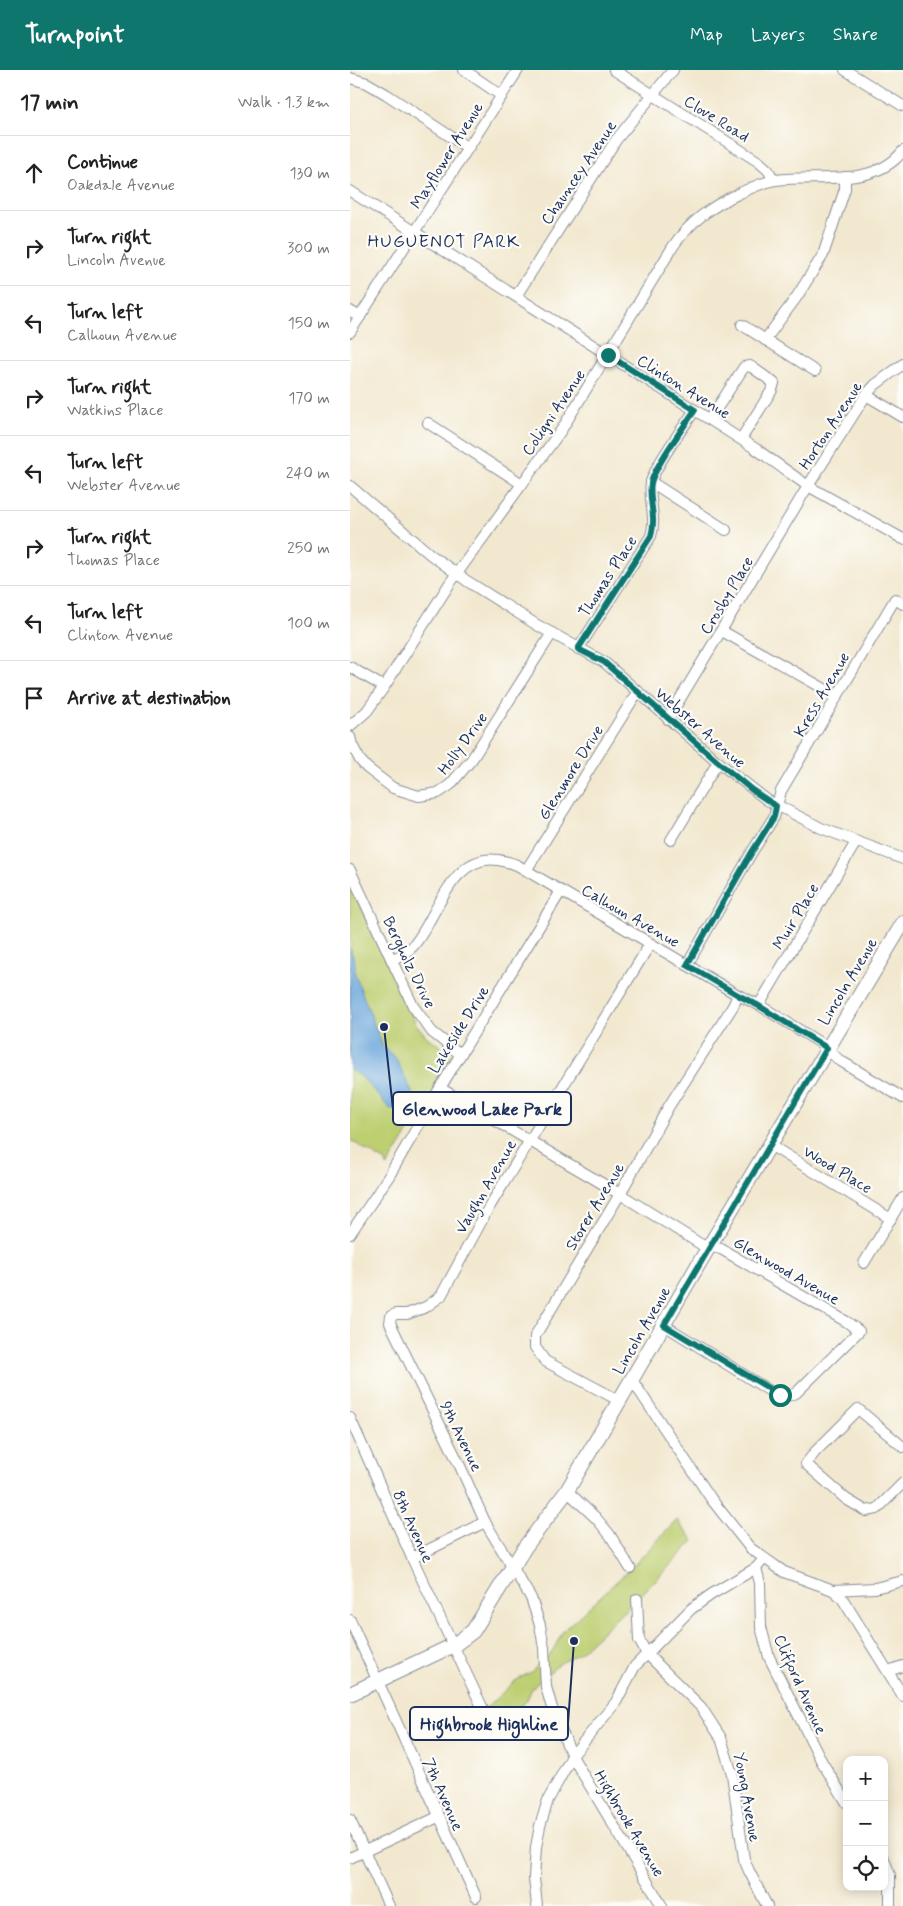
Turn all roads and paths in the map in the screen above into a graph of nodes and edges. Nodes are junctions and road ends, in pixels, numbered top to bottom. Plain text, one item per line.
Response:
1 (464, 70) edge
2 (518, 70) edge
3 (614, 70) edge
4 (673, 70) edge
5 (845, 70) edge
6 (350, 78) edge
7 (652, 94) junction
8 (502, 96) junction
9 (903, 106) edge
10 (468, 148) junction
11 (903, 151) edge
12 (845, 177) junction
13 (774, 180) junction
14 (350, 191) edge
15 (415, 233) junction
16 (516, 296) junction
17 (350, 310) edge
18 (360, 317) junction
19 (742, 325) dead end
20 (350, 332) edge
21 (766, 340) junction
22 (608, 355) junction
23 (903, 364) edge
24 (815, 371) dead end
25 (866, 395) junction
26 (695, 410) junction
27 (903, 417) edge
28 (710, 419) junction
29 (428, 423) dead end
30 (741, 440) junction
31 (651, 482) junction
32 (522, 484) junction
33 (350, 486) edge
34 (808, 486) junction
35 (726, 530) dead end
36 (903, 539) edge
37 (457, 574) junction
38 (899, 601) edge
39 (722, 631) junction
40 (552, 633) junction
41 (578, 649) junction
42 (350, 667) edge
43 (384, 687) junction
44 (638, 690) junction
45 (837, 696) junction
46 (668, 719) junction
47 (350, 726) edge
48 (350, 737) edge
49 (718, 762) junction
50 (776, 806) junction
51 (671, 840) dead end
52 (856, 842) junction
53 (903, 859) edge
54 (527, 869) junction
55 (350, 870) edge
56 (561, 892) junction
57 (901, 929) edge
58 (650, 944) junction
59 (392, 960) junction
60 (687, 965) junction
61 (738, 995) junction
62 (759, 1006) junction
63 (827, 1048) junction
64 (460, 1054) junction
65 (440, 1088) junction
66 (903, 1098) edge
67 (528, 1142) junction
68 (770, 1145) junction
69 (620, 1194) junction
70 (903, 1198) edge
71 (891, 1218) junction
72 (350, 1234) edge
73 (710, 1247) junction
74 (864, 1263) dead end
75 (391, 1316) joint
76 (664, 1325) junction
77 (632, 1380) junction
78 (620, 1401) junction
79 (350, 1418) edge
80 (903, 1447) edge
81 (899, 1486) edge
82 (567, 1491) junction
83 (485, 1522) junction
84 (412, 1558) junction
85 (764, 1559) junction
86 (512, 1567) junction
87 (630, 1568) dead end
88 (756, 1568) junction
89 (903, 1581) edge
90 (833, 1590) junction
91 (637, 1599) dead end
92 (350, 1620) edge
93 (454, 1645) junction
94 (647, 1654) junction
95 (903, 1666) edge
96 (888, 1672) junction
97 (378, 1680) junction
98 (350, 1694) edge
99 (903, 1696) edge
100 (484, 1711) dead end
101 (572, 1756) junction
102 (846, 1801) edge
103 (438, 1817) junction
104 (350, 1820) edge
105 (364, 1852) junction
106 (350, 1858) edge
107 (888, 1870) edge
108 (476, 1897) dead end
109 (389, 1906) edge
110 (536, 1906) edge
111 (662, 1906) edge
112 (767, 1906) edge
113 (890, 1906) edge

1 - 8 street
2 - 8 street, Mayflower Avenue
3 - 7 street, Clove Road
4 - 7 street, Chauncey Avenue
5 - 9 street
6 - 10 street
7 - 13 street, Clove Road
7 - 16 street, Chauncey Avenue
8 - 10 street, Mayflower Avenue
10 - 15 street, Mayflower Avenue
11 - 12 street, Coligni Avenue
12 - 13 street, Coligni Avenue
12 - 21 street
13 - 22 street, Coligni Avenue
14 - 15 street, Clinton Avenue
15 - 16 street, Clinton Avenue
15 - 18 street, Mayflower Avenue
16 - 22 street, Clinton Avenue
17 - 18 street
18 - 20 street, Mayflower Avenue
19 - 21 street
21 - 24 street
22 - 26 street, Clinton Avenue
22 - 32 street, Coligni Avenue
23 - 25 street, Horton Avenue
25 - 27 street
25 - 34 street, Horton Avenue
26 - 28 street, Clinton Avenue
26 - 31 street
28 - 30 street, Clinton Avenue
28 - 30 street
29 - 32 street
30 - 34 street, Clinton Avenue
31 - 35 street
31 - 41 street, Thomas Place
32 - 37 street, Coligni Avenue
33 - 37 street, Webster Avenue
34 - 36 street, Clinton Avenue
34 - 39 street, Crosby Place
37 - 40 street, Webster Avenue
37 - 43 street, Coligni Avenue
38 - 45 street, Kress Avenue
39 - 45 street
39 - 46 street, Crosby Place
40 - 41 street, Webster Avenue
40 - 48 street, Holly Drive
41 - 44 street, Webster Avenue
42 - 43 street
43 - 47 street, Coligni Avenue
44 - 46 street, Webster Avenue
44 - 54 street, Glenmore Drive
45 - 50 street, Kress Avenue
46 - 49 street, Webster Avenue
49 - 50 street, Webster Avenue
49 - 51 street
50 - 52 street, Webster Avenue
50 - 60 street, Kress Avenue
52 - 53 street, Webster Avenue
52 - 62 street, Muir Place
54 - 56 street, Calhoun Avenue
54 - 59 street, Calhoun Avenue
55 - 59 street, Bergholz Drive
56 - 58 street, Calhoun Avenue
56 - 64 street, Lakeside Drive
57 - 63 main road, Lincoln Avenue
58 - 60 street, Calhoun Avenue
58 - 67 street, Vaughn Avenue
59 - 64 street, Bergholz Drive
60 - 61 street, Calhoun Avenue
61 - 62 street, Calhoun Avenue
61 - 69 street, Storer Avenue
62 - 63 street, Calhoun Avenue
63 - 66 street, Calhoun Avenue
63 - 68 main road, Lincoln Avenue
64 - 65 street, Lakeside Drive
65 - 67 street, Glenwood Avenue
65 - 72 street, Lakeside Drive
67 - 69 street, Glenwood Avenue
67 - 75 street, Vaughn Avenue
68 - 71 street, Wood Place
68 - 73 main road, Lincoln Avenue
69 - 73 street, Glenwood Avenue
69 - 78 street, Storer Avenue
70 - 71 street
71 - 74 street
73 - 76 main road, Lincoln Avenue
73 - 76 street, Glenwood Avenue
75 - 83 street, 9th Avenue
76 - 77 main road, Lincoln Avenue
77 - 78 main road, Lincoln Avenue
77 - 85 street
78 - 82 main road, Lincoln Avenue
79 - 84 street, 8th Avenue
80 - 81 street
82 - 86 main road, Lincoln Avenue
82 - 87 street
83 - 84 street
83 - 86 street, 9th Avenue
84 - 93 street, 8th Avenue
85 - 88 street
85 - 90 street
86 - 93 main road, Lincoln Avenue
86 - 101 street, Highbrook Avenue
88 - 94 street
88 - 102 street, Clifford Avenue
89 - 90 street
90 - 96 street
91 - 94 street, Young Avenue
92 - 97 street, 7th Avenue
93 - 97 main road, Lincoln Avenue
93 - 100 street, 8th Avenue
94 - 101 street
94 - 112 street, Young Avenue
95 - 96 street
96 - 99 street
97 - 98 main road, Lincoln Avenue
97 - 103 street, 7th Avenue
101 - 110 street
101 - 111 street, Highbrook Avenue
103 - 105 street
103 - 108 street, 7th Avenue
104 - 105 street
105 - 106 street
105 - 109 street
107 - 113 street

